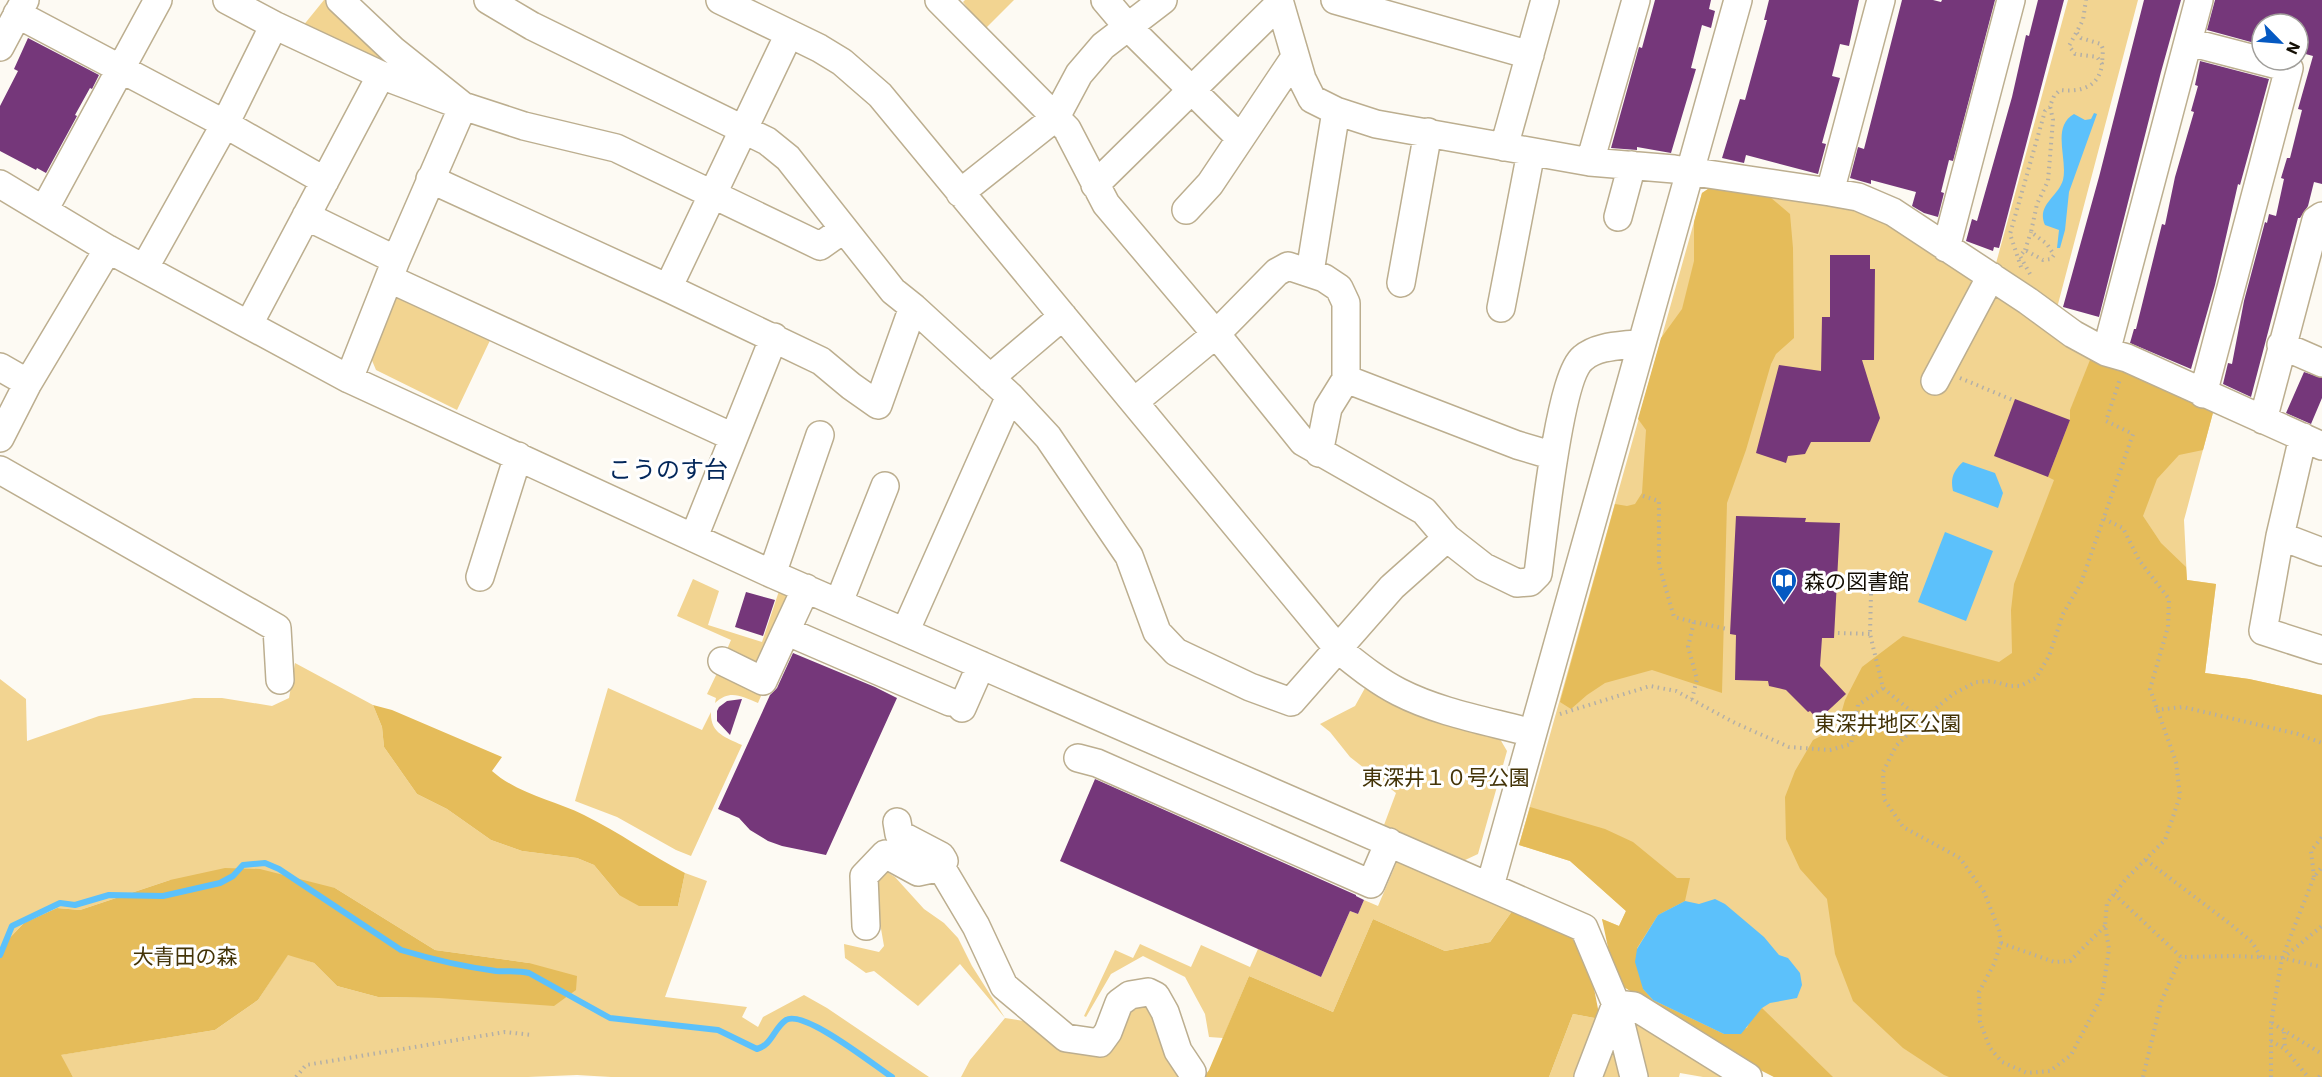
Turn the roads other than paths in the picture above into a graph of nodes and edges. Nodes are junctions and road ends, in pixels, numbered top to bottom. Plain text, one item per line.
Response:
1 (158, 0) edge
2 (227, 0) edge
3 (340, 0) edge
4 (489, 0) edge
5 (720, 0) edge
6 (1105, 0) edge
7 (1163, 0) edge
8 (1335, 0) edge
9 (1545, 0) edge
10 (1636, 0) edge
11 (1738, 0) edge
12 (1881, 0) edge
13 (2011, 0) edge
14 (2199, 0) edge
15 (1279, 2) edge
16 (950, 4) edge
17 (21, 7) edge
18 (274, 25) junction
19 (1127, 26) junction
20 (789, 34) junction
21 (2189, 42) junction
22 (0, 47) edge
23 (1530, 55) junction
24 (1295, 57) junction
25 (121, 70) junction
26 (381, 75) junction
27 (1193, 91) junction
28 (463, 106) junction
29 (1336, 111) junction
30 (1056, 117) junction
31 (225, 124) junction
32 (742, 128) junction
33 (1428, 132) junction
34 (1240, 138) junction
35 (1504, 147) junction
36 (1531, 152) junction
37 (1590, 162) junction
38 (1632, 165) junction
39 (1689, 173) junction
40 (430, 179) junction
41 (325, 181) junction
42 (0, 184) edge
43 (1095, 185) junction
44 (1830, 192) junction
45 (960, 193) junction
46 (713, 195) junction
47 (44, 210) junction
48 (1186, 210) dead end
49 (306, 216) junction
50 (2322, 216) edge
51 (1618, 217) dead end
52 (844, 229) junction
53 (1946, 248) junction
54 (108, 249) junction
55 (145, 267) junction
56 (393, 269) junction
57 (1310, 272) junction
58 (1991, 276) junction
59 (1401, 283) dead end
60 (668, 288) junction
61 (913, 307) junction
62 (1501, 308) dead end
63 (1063, 316) junction
64 (249, 324) junction
65 (1216, 334) junction
66 (774, 338) junction
67 (1641, 343) junction
68 (2281, 345) junction
69 (2117, 355) junction
70 (2322, 363) edge
71 (0, 367) edge
72 (990, 378) junction
73 (1944, 378) road end
74 (349, 379) junction
75 (1346, 379) junction
76 (27, 383) junction
77 (2203, 394) junction
78 (1010, 396) junction
79 (1134, 402) junction
80 (2263, 420) junction
81 (820, 435) dead end
82 (733, 437) junction
83 (0, 438) edge
84 (2312, 442) edge
85 (1319, 453) junction
86 (518, 456) junction
87 (1554, 456) junction
88 (0, 470) edge
89 (885, 486) dead end
90 (694, 537) junction
91 (2280, 537) junction
92 (1447, 538) junction
93 (2322, 552) edge
94 (772, 574) junction
95 (480, 577) dead end
96 (806, 588) junction
97 (838, 602) junction
98 (786, 631) junction
99 (905, 632) junction
100 (1339, 650) junction
101 (2322, 650) edge
102 (722, 662) dead end
103 (981, 665) junction
104 (280, 680) dead end
105 (1541, 725) junction
106 (1078, 758) dead end
107 (1238, 777) junction
108 (1220, 817) junction
109 (897, 822) dead end
110 (1389, 842) junction
111 (941, 867) junction
112 (1490, 886) junction
113 (866, 926) dead end
114 (1616, 1004) junction
115 (1192, 1072) dead end
116 (1588, 1077) edge
117 (1634, 1077) edge
118 (1748, 1077) edge

1 - 25 street
2 - 18 street
3 - 28 street
4 - 32 street
5 - 20 street
6 - 19 street
7 - 19 street
8 - 23 street
9 - 23 street
10 - 37 street
11 - 39 street
12 - 44 street
13 - 53 street
14 - 21 street
15 - 24 street
15 - 27 street
16 - 30 street
17 - 22 street
17 - 25 street
18 - 26 street
18 - 31 street
19 - 27 street
19 - 30 street
20 - 32 street
20 - 45 street
21 - 69 street
21 - 77 street
23 - 35 street
24 - 29 street
24 - 34 street
25 - 31 street
25 - 47 street
26 - 28 street
26 - 41 street
27 - 34 street
27 - 43 street
28 - 40 street
28 - 46 street
29 - 33 street
29 - 57 street
30 - 43 street
30 - 45 street
31 - 41 street
31 - 55 street
32 - 46 street
32 - 52 street
33 - 35 street
33 - 59 street
34 - 48 street
35 - 36 street
36 - 37 street
36 - 62 street
37 - 38 street
38 - 39 street
38 - 51 street
39 - 44 street
39 - 67 street
40 - 56 street
40 - 60 street
41 - 49 street
42 - 47 street
43 - 65 street
44 - 53 street
45 - 63 street
46 - 52 street
46 - 60 street
47 - 54 street
49 - 56 street
49 - 64 street
50 - 68 street
52 - 61 street
53 - 58 street
54 - 55 street
54 - 76 street
55 - 64 street
56 - 74 street
56 - 82 street
57 - 65 street
57 - 75 street
58 - 69 street
58 - 73 street
60 - 66 street
61 - 66 street
61 - 72 street
63 - 72 street
63 - 79 street
64 - 74 street
65 - 79 street
65 - 85 street
66 - 82 street
67 - 87 street
67 - 105 street
68 - 70 street
68 - 80 street
69 - 77 street
71 - 76 street
72 - 78 street
74 - 86 street
75 - 85 street
75 - 87 street
76 - 83 street
77 - 80 street
78 - 99 street
78 - 100 street
79 - 100 street
80 - 84 street
81 - 94 street
82 - 90 street
84 - 91 street
85 - 92 street
86 - 90 street
86 - 95 street
87 - 92 street
88 - 104 street
89 - 97 street
90 - 94 street
91 - 93 street
91 - 101 street
92 - 100 street
94 - 96 street
96 - 97 street
96 - 98 street
97 - 99 street
98 - 102 street
98 - 103 street
99 - 103 street
100 - 105 street
103 - 107 street
105 - 112 street
106 - 108 street
107 - 108 street
107 - 110 street
108 - 110 street
109 - 111 street
110 - 112 street
111 - 113 street
111 - 115 street
112 - 114 street
114 - 116 street
114 - 117 street
114 - 118 street

